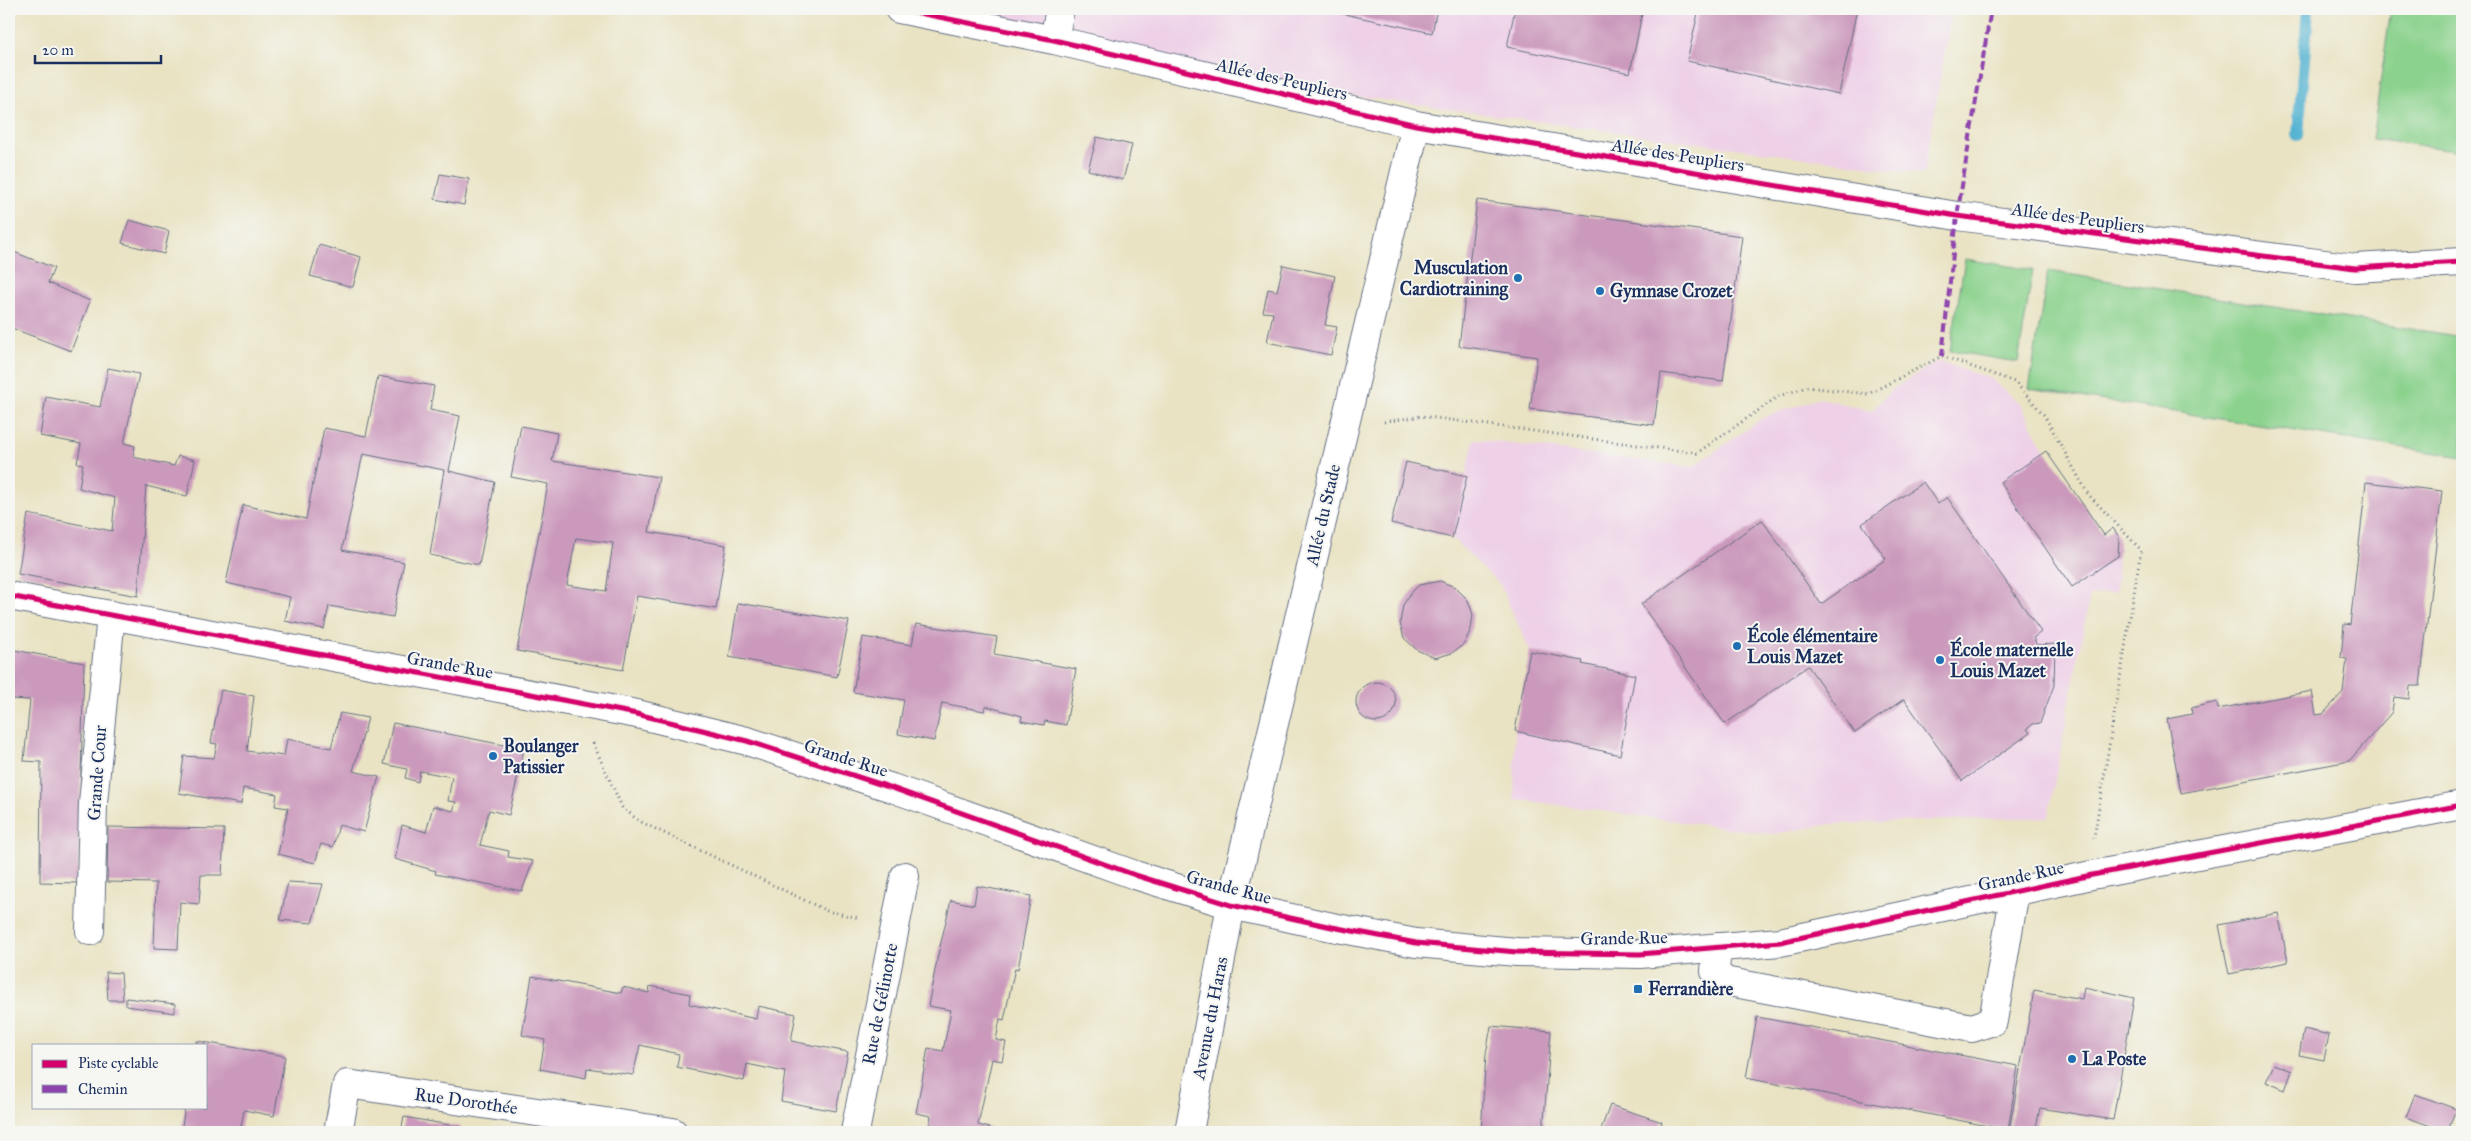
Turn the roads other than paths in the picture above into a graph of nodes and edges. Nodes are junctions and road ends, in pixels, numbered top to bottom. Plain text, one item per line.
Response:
1 (899, 9) edge
2 (1060, 9) edge
3 (1054, 40) junction
4 (1416, 125) junction
5 (2462, 262) edge
6 (9, 596) edge
7 (111, 615) junction
8 (2462, 805) edge
9 (905, 876) dead end
10 (2015, 891) junction
11 (1231, 905) junction
12 (90, 931) dead end
13 (1717, 947) junction
14 (338, 1132) edge
15 (673, 1132) edge
16 (855, 1132) edge
17 (1189, 1132) edge

1 - 3 street, Allée des Peupliers
2 - 3 street
3 - 4 street, Allée des Peupliers
4 - 5 street, Allée des Peupliers
4 - 11 street, Allée du Stade
6 - 7 street, Grande Rue
7 - 11 street, Grande Rue
7 - 12 street, Grande Cour
8 - 10 street, Grande Rue
9 - 16 street, Rue de Gélinotte
10 - 13 street, Grande Rue
10 - 13 street
11 - 13 street, Grande Rue
11 - 17 street, Avenue du Haras
14 - 15 street, Rue Dorothée

